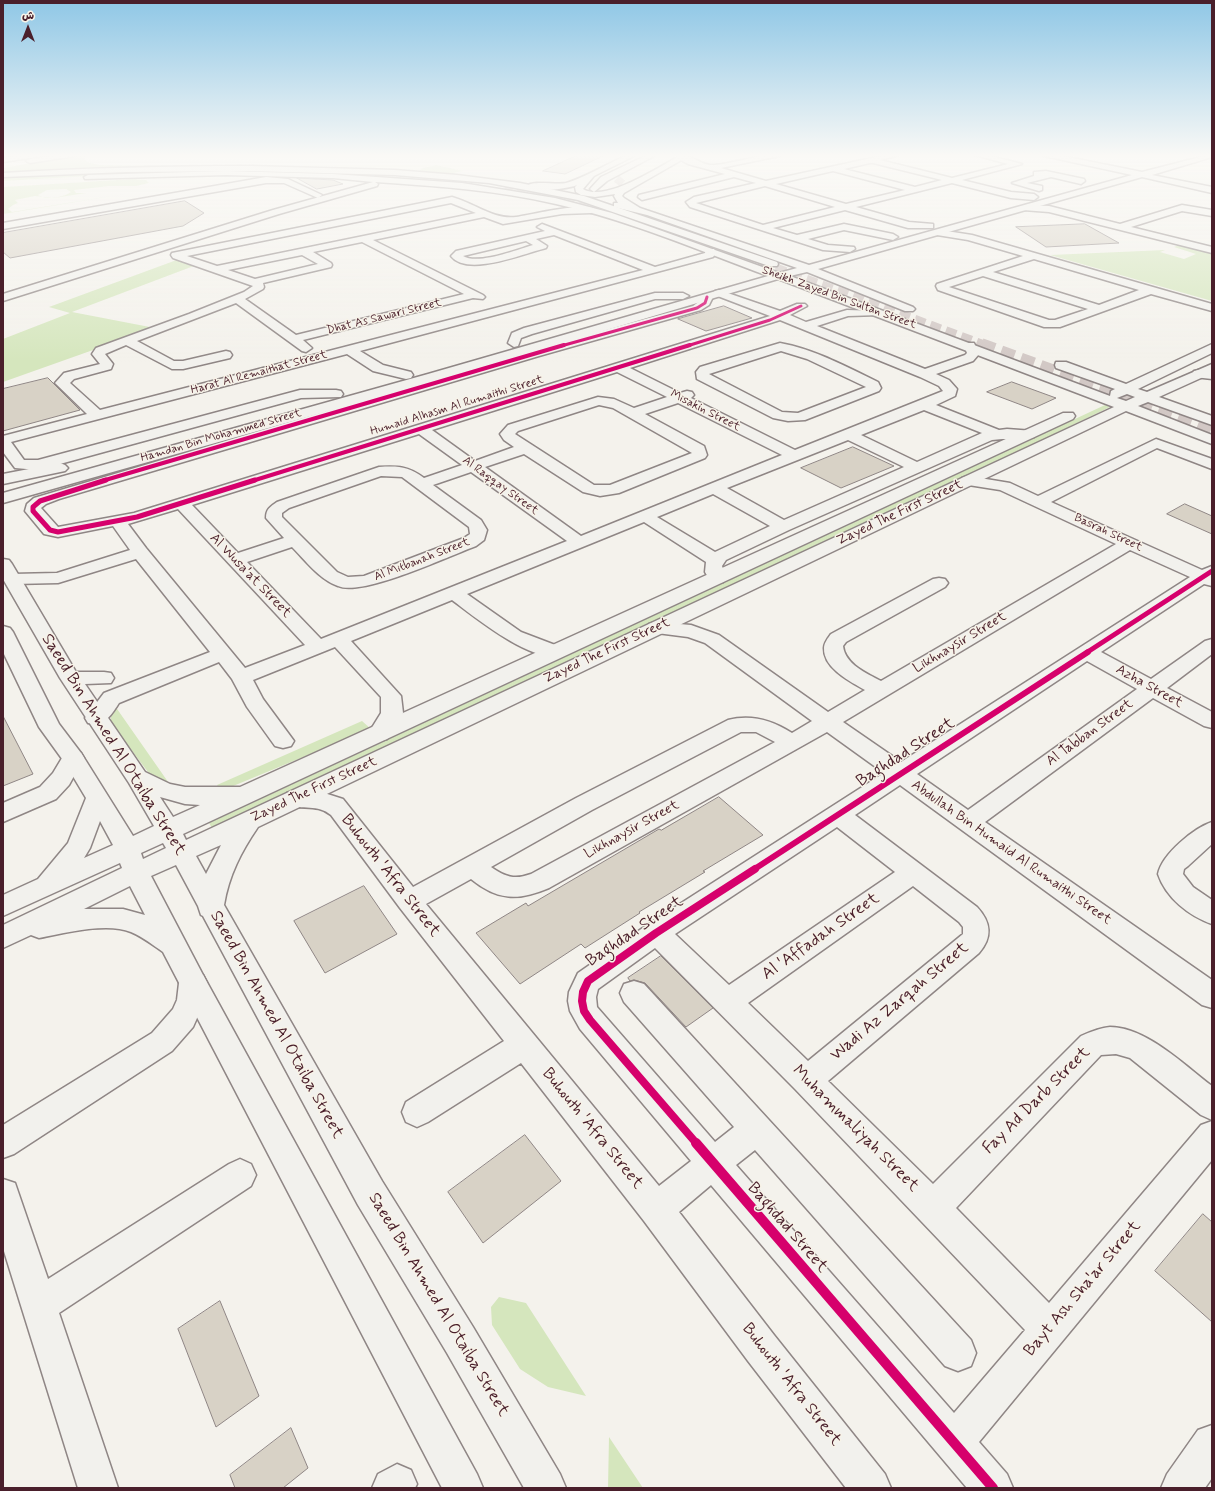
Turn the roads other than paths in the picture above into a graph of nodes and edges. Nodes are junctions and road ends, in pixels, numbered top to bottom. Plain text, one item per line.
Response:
1 (17, 224) edge
2 (224, 224) edge
3 (242, 224) edge
4 (334, 224) edge
5 (425, 224) edge
6 (434, 224) edge
7 (534, 224) edge
8 (630, 224) tunnel mouth
9 (658, 224) tunnel mouth
10 (674, 224) tunnel mouth
11 (748, 224) edge
12 (779, 224) edge
13 (898, 224) edge
14 (941, 224) edge
15 (979, 224) edge
16 (1111, 224) edge
17 (1133, 224) edge
18 (428, 225) junction
19 (3, 226) edge
20 (1122, 227) junction
21 (761, 228) junction
22 (911, 228) junction
23 (555, 232) junction
24 (959, 232) junction
25 (782, 234) junction
26 (885, 237) junction
27 (527, 238) junction
28 (798, 238) junction
29 (364, 239) junction
30 (761, 240) dead end
31 (157, 250) junction
32 (1212, 250) edge
33 (710, 251) junction
34 (303, 252) junction
35 (525, 252) junction
36 (176, 255) junction
37 (829, 255) junction
38 (1033, 256) junction
39 (725, 257) junction
40 (538, 258) dead end
41 (493, 259) junction
42 (803, 262) junction
43 (511, 265) dead end
44 (775, 267) junction
45 (993, 268) junction
46 (217, 269) junction
47 (809, 269) junction
48 (654, 270) junction
49 (981, 272) junction
50 (747, 278) junction
51 (621, 279) junction
52 (841, 281) junction
53 (254, 282) junction
54 (730, 290) junction
55 (1150, 290) junction
56 (3, 291) edge
57 (819, 291) junction
58 (474, 295) junction
59 (665, 295) junction
60 (713, 295) junction
61 (683, 296) junction
62 (3, 298) edge
63 (236, 298) junction
64 (884, 300) junction
65 (801, 306) dead end
66 (1106, 307) junction
67 (848, 308) junction
68 (1212, 308) edge
69 (503, 310) junction
70 (920, 313) dead end
71 (480, 316) junction
72 (782, 316) junction
73 (492, 323) dead end
74 (806, 326) junction
75 (504, 330) dead end
76 (294, 339) junction
77 (515, 340) junction
78 (706, 340) junction
79 (127, 341) junction
80 (846, 341) junction
81 (970, 346) junction
82 (1212, 348) edge
83 (350, 350) junction
84 (226, 355) dead end
85 (805, 355) junction
86 (745, 357) junction
87 (320, 358) junction
88 (1051, 361) dead end
89 (618, 367) junction
90 (1212, 368) edge
91 (1161, 373) junction
92 (925, 374) junction
93 (1043, 374) junction
94 (1206, 374) edge
95 (380, 375) junction
96 (433, 377) junction
97 (1094, 377) junction
98 (717, 385) junction
99 (422, 387) junction
100 (1168, 388) junction
101 (1127, 389) junction
102 (336, 394) junction
103 (169, 397) junction
104 (1147, 397) junction
105 (679, 398) junction
106 (1107, 399) junction
107 (924, 405) junction
108 (1125, 406) junction
109 (1082, 410) junction
110 (634, 413) junction
111 (183, 415) junction
112 (1207, 419) edge
113 (1175, 426) junction
114 (421, 429) junction
115 (95, 430) junction
116 (848, 434) junction
117 (996, 434) junction
118 (1030, 434) junction
119 (1212, 440) edge
120 (3, 441) edge
121 (526, 448) junction
122 (793, 455) junction
123 (136, 459) junction
124 (174, 460) junction
125 (1212, 464) edge
126 (473, 466) junction
127 (88, 468) junction
128 (918, 468) junction
129 (995, 469) junction
130 (3, 479) edge
131 (968, 481) junction
132 (422, 484) junction
133 (3, 486) edge
134 (1004, 486) junction
135 (714, 488) junction
136 (3, 498) edge
137 (1038, 502) junction
138 (182, 504) junction
139 (3, 507) edge
140 (645, 516) junction
141 (117, 520) junction
142 (783, 526) junction
143 (295, 540) junction
144 (579, 542) junction
145 (1130, 543) junction
146 (140, 552) junction
147 (235, 560) junction
148 (716, 560) junction
149 (8, 571) edge
150 (1209, 576) edge
151 (717, 578) junction
152 (939, 583) dead end
153 (455, 594) junction
154 (700, 608) junction
155 (656, 628) junction
156 (3, 632) edge
157 (339, 639) junction
158 (712, 639) junction
159 (1212, 645) edge
160 (318, 648) junction
161 (556, 652) junction
162 (1087, 653) junction
163 (222, 654) junction
164 (241, 677) junction
165 (70, 678) junction
166 (104, 678) dead end
167 (1151, 688) junction
168 (881, 690) junction
169 (96, 718) junction
170 (1212, 721) edge
171 (827, 722) junction
172 (379, 734) junction
173 (283, 741) dead end
174 (791, 743) junction
175 (73, 758) junction
176 (900, 774) junction
177 (137, 778) junction
178 (253, 791) junction
179 (97, 799) junction
180 (295, 799) junction
181 (3, 813) edge
182 (838, 815) junction
183 (249, 820) junction
184 (968, 822) junction
185 (168, 831) junction
186 (1212, 831) edge
187 (181, 852) junction
188 (132, 860) junction
189 (473, 866) junction
190 (914, 872) junction
191 (38, 891) junction
192 (409, 901) junction
193 (3, 906) edge
194 (210, 908) junction
195 (1212, 913) edge
196 (656, 933) junction
197 (9, 934) edge
198 (173, 944) junction
199 (193, 983) junction
200 (634, 993) dead end
201 (1212, 996) edge
202 (728, 1002) junction
203 (523, 1045) junction
204 (807, 1080) junction
205 (1212, 1105) edge
206 (417, 1112) dead end
207 (756, 1129) junction
208 (1212, 1136) edge
209 (3, 1143) edge
210 (714, 1164) junction
211 (240, 1175) dead end
212 (3, 1195) edge
213 (933, 1208) junction
214 (656, 1209) junction
215 (39, 1305) junction
216 (1049, 1329) junction
217 (958, 1353) dead end
218 (954, 1443) junction
219 (1212, 1444) edge
220 (98, 1488) edge
221 (463, 1488) edge
222 (546, 1488) edge
223 (871, 1488) edge
224 (993, 1488) edge
225 (1181, 1488) edge

1 - 19 main road
2 - 56 main road
3 - 31 main road
4 - 36 main road
5 - 18 main road
6 - 18 main road
7 - 23 main road
8 - 33 main road, Sheikh Zayed Bin Sultan Street
9 - 44 main road
10 - 44 main road, Sheikh Zayed Bin Sultan Street
11 - 21 main road
12 - 21 main road
13 - 22 main road
14 - 22 main road
15 - 24 main road
16 - 20 main road
17 - 20 main road
18 - 29 main road
20 - 32 main road
21 - 25 main road
22 - 26 main road
23 - 27 main road
23 - 48 main road
24 - 37 main road, Hamdan Bin Mohammed Street
24 - 38 main road
25 - 28 main road
25 - 30 main road
26 - 28 main road
26 - 37 main road
27 - 35 main road
27 - 41 main road
28 - 37 main road
29 - 34 main road
29 - 58 main road
31 - 36 main road
31 - 62 main road
33 - 39 main road, Sheikh Zayed Bin Sultan Street
33 - 48 main road, Harat Al Remaithat Street
34 - 46 main road
34 - 53 main road
35 - 40 main road
35 - 41 main road
36 - 46 main road
37 - 42 main road, Hamdan Bin Mohammed Street
37 - 42 main road
37 - 47 main road, Hamdan Bin Mohammed Street
37 - 52 main road
38 - 45 main road
38 - 55 main road
39 - 44 main road, Sheikh Zayed Bin Sultan Street
39 - 50 main road
41 - 43 main road
42 - 44 main road, Hamdan Bin Mohammed Street
42 - 44 main road, Sheikh Zayed Bin Sultan Street
42 - 47 main road, Hamdan Bin Mohammed Street
42 - 64 main road, Sheikh Zayed Bin Sultan Street
44 - 50 main road, Hamdan Bin Mohammed Street
44 - 54 main road, Hamdan Bin Mohammed Street
44 - 57 main road, Sheikh Zayed Bin Sultan Street
45 - 49 main road
45 - 66 main road
46 - 53 main road
47 - 52 main road, Sheikh Zayed Bin Sultan Street
48 - 51 main road, Harat Al Remaithat Street
49 - 66 main road
49 - 66 main road
50 - 61 main road, Hamdan Bin Mohammed Street
51 - 59 main road
51 - 69 main road, Harat Al Remaithat Street
52 - 64 main road, Sheikh Zayed Bin Sultan Street
53 - 63 main road
54 - 57 main road
54 - 60 main road, Hamdan Bin Mohammed Street
55 - 66 main road
55 - 68 main road
57 - 67 main road, Sheikh Zayed Bin Sultan Street
58 - 69 main road
58 - 76 main road, Dhat As Sawari Street
59 - 61 main road, Hamdan Bin Mohammed Street
59 - 77 main road, Hamdan Bin Mohammed Street
60 - 72 main road
60 - 96 main road, Hamdan Bin Mohammed Street
60 - 99 main road
61 - 77 main road, Hamdan Bin Mohammed Street
63 - 76 main road
63 - 79 main road
64 - 70 main road, Sheikh Zayed Bin Sultan Street
65 - 72 main road, Humaid Alhasm Al Rumaithi Street
67 - 74 main road
67 - 81 main road, Sheikh Zayed Bin Sultan Street
69 - 71 main road, Harat Al Remaithat Street
71 - 73 main road
71 - 83 main road, Harat Al Remaithat Street
72 - 74 main road
72 - 78 main road, Humaid Alhasm Al Rumaithi Street
74 - 80 main road
75 - 77 main road
76 - 87 main road
77 - 95 main road, Hamdan Bin Mohammed Street
78 - 86 main road
78 - 89 main road, Humaid Alhasm Al Rumaithi Street
79 - 84 main road
79 - 115 main road
80 - 85 main road
80 - 92 main road
81 - 92 main road
81 - 93 main road, Sheikh Zayed Bin Sultan Street
82 - 91 main road, Zayed The First Street
83 - 87 main road, Harat Al Remaithat Street
83 - 95 main road
85 - 86 main road
85 - 98 main road
86 - 98 main road
87 - 103 main road, Harat Al Remaithat Street
88 - 97 main road
89 - 105 main road, Misakin Street
89 - 114 main road, Humaid Alhasm Al Rumaithi Street
90 - 94 main road, Zayed The First Street
91 - 97 main road
91 - 101 main road, Zayed The First Street
92 - 107 main road
93 - 106 main road, Sheikh Zayed Bin Sultan Street
93 - 109 main road
94 - 100 main road, Zayed The First Street
95 - 102 main road, Hamdan Bin Mohammed Street
96 - 99 main road
96 - 123 main road, Hamdan Bin Mohammed Street
97 - 101 main road
98 - 105 main road
99 - 124 main road
100 - 104 main road, Zayed The First Street
100 - 112 main road
101 - 104 main road
101 - 106 main road, Zayed The First Street
102 - 111 main road
102 - 127 main road, Hamdan Bin Mohammed Street
103 - 111 main road, Harat Al Remaithat Street
103 - 115 main road, Harat Al Remaithat Street
104 - 108 main road, Zayed The First Street
104 - 112 main road
105 - 110 main road
105 - 122 main road, Misakin Street
106 - 108 main road, Sheikh Zayed Bin Sultan Street
106 - 109 main road, Zayed The First Street
107 - 116 main road
107 - 117 main road
108 - 109 main road, Zayed The First Street
108 - 113 main road, Sheikh Zayed Bin Sultan Street
109 - 113 main road
109 - 118 main road, Zayed The First Street
109 - 129 main road, Zayed The First Street
110 - 121 main road
110 - 121 main road
111 - 115 main road
113 - 119 main road, Sheikh Zayed Bin Sultan Street
114 - 126 main road, Al Raqqay Street
114 - 138 main road, Humaid Alhasm Al Rumaithi Street
115 - 120 main road, Harat Al Remaithat Street
115 - 120 main road
116 - 122 main road
116 - 128 main road
117 - 118 main road
117 - 128 main road
118 - 151 main road, Zayed The First Street
121 - 126 main road
122 - 135 main road
123 - 124 main road
123 - 127 main road, Hamdan Bin Mohammed Street
124 - 141 main road, Humaid Alhasm Al Rumaithi Street
125 - 137 main road
126 - 132 main road
126 - 144 main road, Al Raqqay Street
127 - 130 main road
127 - 133 main road, Hamdan Bin Mohammed Street
127 - 136 main road, Hamdan Bin Mohammed Street
127 - 139 main road
128 - 142 main road
129 - 131 main road, Zayed The First Street
129 - 134 main road
131 - 134 main road, Basrah Street
131 - 154 main road, Zayed The First Street
132 - 143 main road, Al Mitbanah Street
132 - 143 main road, Al Mitbanah Street
134 - 137 main road, Basrah Street
135 - 140 main road
135 - 142 main road
137 - 145 main road, Basrah Street
138 - 141 main road, Humaid Alhasm Al Rumaithi Street
138 - 147 main road, Al Wusa'at Street
140 - 144 main road
140 - 148 main road
141 - 146 main road
142 - 148 main road
143 - 147 main road
144 - 153 main road
145 - 150 main road, Basrah Street
145 - 168 main road, Likhnaysir Street
146 - 149 main road
146 - 163 main road
147 - 160 main road, Al Wusa'at Street
148 - 151 main road
149 - 165 main road, Saeed Bin Ahmed Al Otaiba Street
150 - 162 main road, Baghdad Street
151 - 161 main road, Zayed The First Street
152 - 168 main road
153 - 157 main road
153 - 161 main road
154 - 155 main road, Zayed The First Street
154 - 158 main road, Abdullah Bin Humaid Al Rumaithi Street
155 - 158 main road, Abdullah Bin Humaid Al Rumaithi Street
155 - 180 main road, Zayed The First Street
156 - 175 main road
157 - 160 main road
157 - 172 main road
158 - 171 main road, Abdullah Bin Humaid Al Rumaithi Street
159 - 167 main road, Al Tabban Street
160 - 164 main road
161 - 172 main road, Zayed The First Street
162 - 167 main road, Azha Street
162 - 176 main road, Baghdad Street
163 - 164 main road
163 - 169 main road
164 - 173 main road
165 - 166 main road
165 - 169 main road, Saeed Bin Ahmed Al Otaiba Street
167 - 170 main road, Azha Street
167 - 184 main road, Al Tabban Street
168 - 171 main road, Likhnaysir Street
169 - 177 main road, Saeed Bin Ahmed Al Otaiba Street
171 - 174 main road, Likhnaysir Street
171 - 176 main road, Abdullah Bin Humaid Al Rumaithi Street
172 - 178 main road, Zayed The First Street
174 - 189 main road
174 - 189 main road, Likhnaysir Street
175 - 179 main road
175 - 181 main road
176 - 182 main road, Baghdad Street
176 - 184 main road, Abdullah Bin Humaid Al Rumaithi Street
177 - 178 main road
177 - 185 main road, Saeed Bin Ahmed Al Otaiba Street
178 - 185 main road, Zayed The First Street
179 - 188 main road
179 - 191 main road
180 - 183 main road, Zayed The First Street
180 - 192 main road, Buhouth 'Afra Street
182 - 190 main road, Wadi Az Zarqah Street
182 - 196 main road, Baghdad Street
183 - 187 main road, Zayed The First Street
183 - 194 main road
184 - 201 main road, Abdullah Bin Humaid Al Rumaithi Street
185 - 187 main road, Saeed Bin Ahmed Al Otaiba Street
185 - 188 main road, Zayed The First Street
186 - 195 main road
187 - 188 main road, Zayed The First Street
187 - 194 main road, Saeed Bin Ahmed Al Otaiba Street
188 - 191 main road, Zayed The First Street
188 - 197 main road, Zayed The First Street
188 - 198 main road
189 - 192 main road
190 - 202 main road, Al 'Affadah Street
190 - 204 main road, Wadi Az Zarqah Street
191 - 193 main road, Zayed The First Street
192 - 203 main road, Buhouth 'Afra Street
194 - 222 main road, Saeed Bin Ahmed Al Otaiba Street
196 - 202 main road, Muhammaliyah Street
196 - 210 main road, Baghdad Street
197 - 198 main road
198 - 199 main road
199 - 209 main road
199 - 221 main road
200 - 207 main road
202 - 204 main road, Muhammaliyah Street
203 - 206 main road
203 - 214 main road, Buhouth 'Afra Street
204 - 213 main road, Muhammaliyah Street
205 - 213 main road, Fay Ad Darb Street
207 - 210 main road
207 - 217 main road
208 - 216 main road, Bayt Ash Sha'ar Street
210 - 214 main road
210 - 218 main road, Baghdad Street
211 - 215 main road
212 - 215 main road
213 - 216 main road, Muhammaliyah Street
214 - 223 main road, Buhouth 'Afra Street
215 - 220 main road
216 - 218 main road, Bayt Ash Sha'ar Street
218 - 224 main road, Baghdad Street
219 - 225 main road

